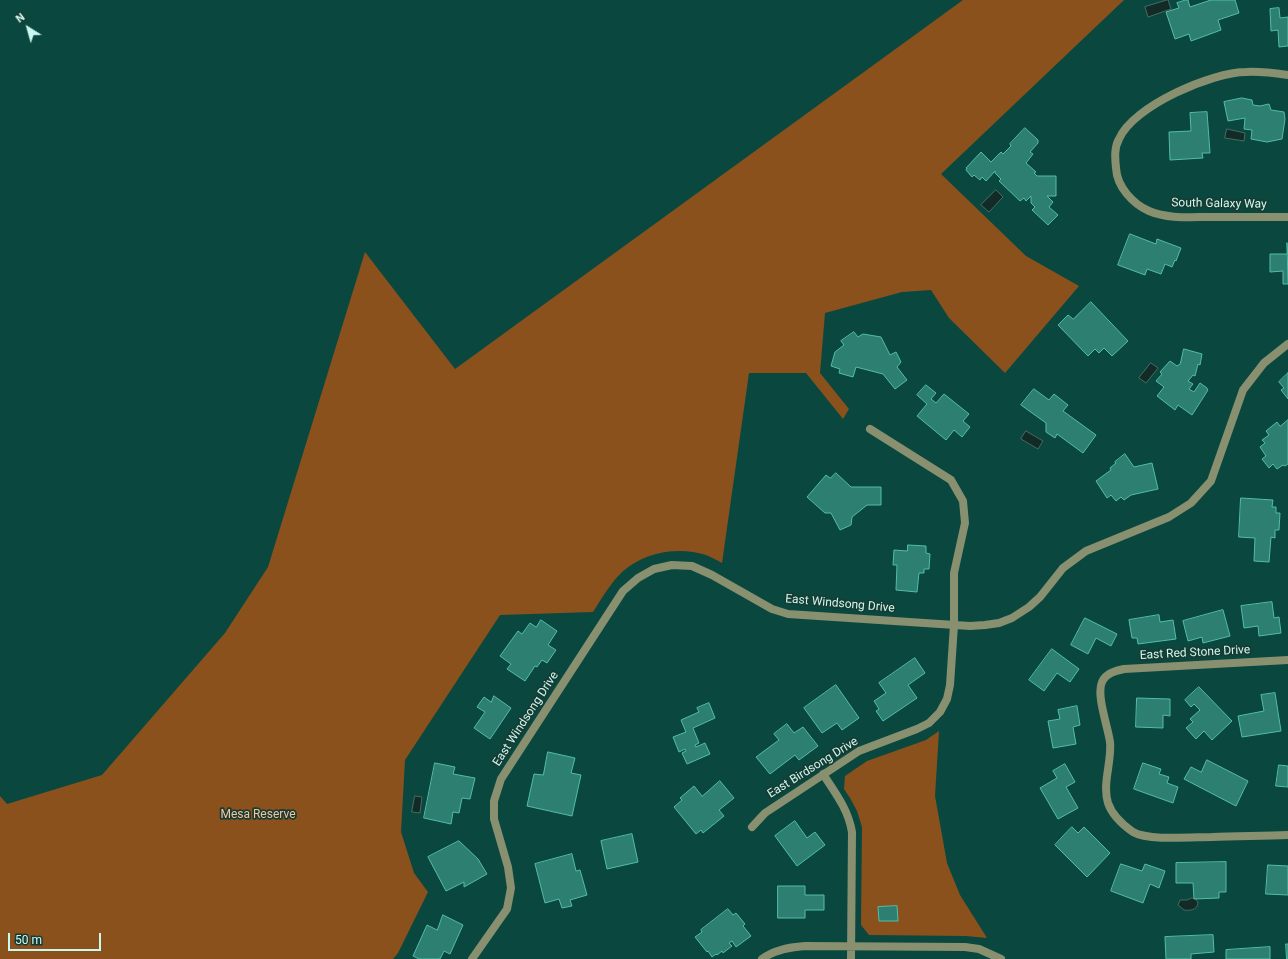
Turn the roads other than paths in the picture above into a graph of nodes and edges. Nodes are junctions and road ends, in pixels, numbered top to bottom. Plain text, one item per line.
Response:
1 (1288, 75) edge
2 (1288, 217) edge
3 (1288, 344) edge
4 (870, 429) dead end
5 (954, 625) junction
6 (1288, 660) edge
7 (823, 774) junction
8 (752, 827) dead end
9 (1288, 835) edge
10 (851, 946) junction
11 (472, 959) edge
12 (762, 959) edge
13 (851, 959) edge
14 (1001, 959) edge

1 - 2 street, South Galaxy Way
3 - 5 street, East Windsong Drive
4 - 5 street, East Birdsong Drive
5 - 7 street, East Birdsong Drive
5 - 11 street, East Windsong Drive
6 - 9 street, East Red Stone Drive
7 - 8 street, East Birdsong Drive
7 - 10 street
10 - 12 street
10 - 13 street
10 - 14 street

